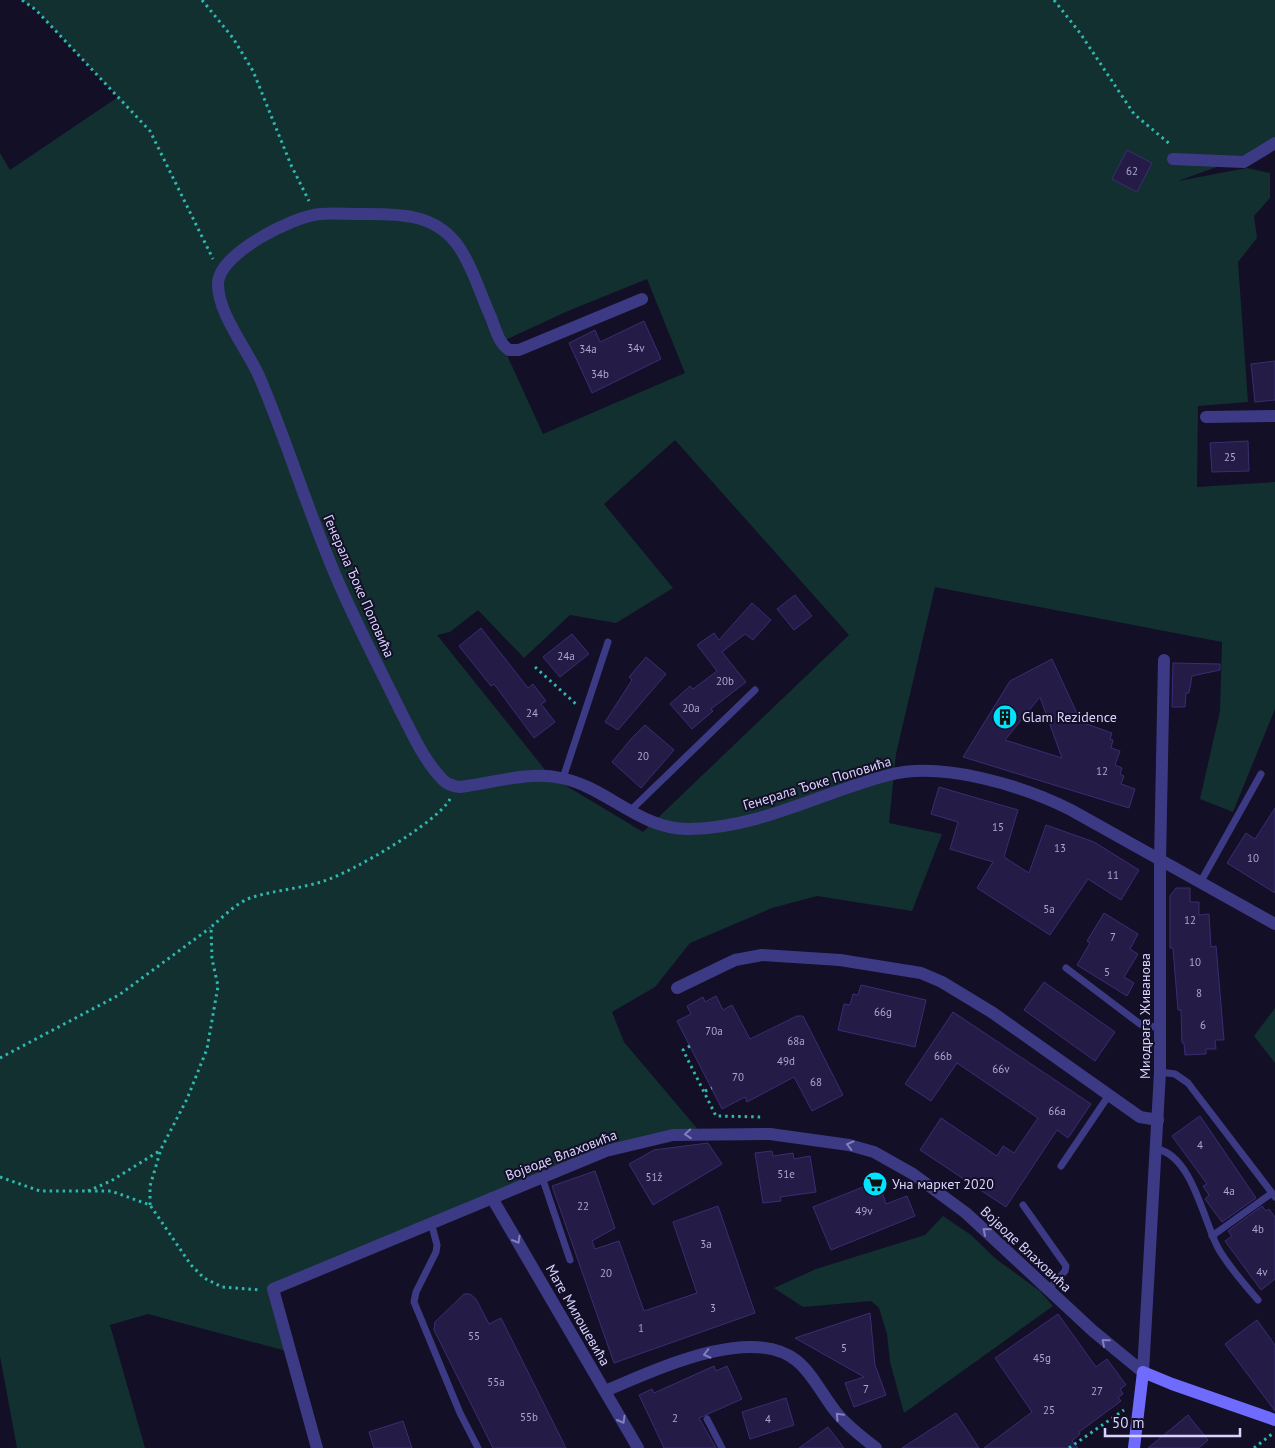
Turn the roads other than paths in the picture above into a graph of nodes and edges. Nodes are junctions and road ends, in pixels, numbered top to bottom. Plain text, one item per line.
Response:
1 (1275, 143) edge
2 (1173, 159) road end
3 (642, 299) dead end
4 (1275, 416) edge
5 (1206, 417) dead end
6 (608, 642) dead end
7 (1164, 660) dead end
8 (755, 690) dead end
9 (1261, 774) dead end
10 (563, 778) junction
11 (630, 810) junction
12 (1160, 861) junction
13 (1200, 884) junction
14 (1275, 924) edge
15 (1066, 968) dead end
16 (678, 988) dead end
17 (1160, 1028) junction
18 (1160, 1072) junction
19 (1109, 1095) junction
20 (1158, 1120) junction
21 (1157, 1149) junction
22 (1061, 1166) dead end
23 (542, 1176) junction
24 (1274, 1195) edge
25 (492, 1198) junction
26 (1022, 1205) dead end
27 (431, 1222) junction
28 (1212, 1236) junction
29 (570, 1260) dead end
30 (1049, 1289) junction
31 (1258, 1300) dead end
32 (1143, 1372) junction
33 (605, 1391) junction
34 (707, 1419) dead end
35 (1275, 1420) edge
36 (317, 1448) edge
37 (478, 1448) edge
38 (638, 1448) edge
39 (722, 1448) edge
40 (876, 1448) edge
41 (1134, 1448) edge

1 - 2 street
3 - 10 street, Генерала Ђоке Поповића
4 - 5 street
6 - 10 lane
7 - 12 street, Миодрага Живанова
8 - 11 lane
9 - 13 lane
10 - 11 street, Генерала Ђоке Поповића
11 - 12 street, Генерала Ђоке Поповића
12 - 13 street, Генерала Ђоке Поповића
12 - 17 street, Миодрага Живанова
13 - 14 street, Генерала Ђоке Поповића
15 - 17 lane
16 - 19 street
17 - 18 street, Миодрага Живанова
18 - 20 street, Миодрага Живанова
18 - 24 lane
19 - 20 street
19 - 22 lane
20 - 21 street, Миодрага Живанова
21 - 28 lane
21 - 32 street, Миодрага Живанова
23 - 25 street, Војводе Влаховића
23 - 29 lane
30 -> 23 street, Војводе Влаховића
24 - 28 lane
25 - 27 street, Војводе Влаховића
25 -> 33 street, Мате Милошевића
26 - 30 lane
27 - 36 street, Војводе Влаховића
27 - 37 lane
28 - 31 lane
32 -> 30 street, Војводе Влаховића
32 - 35 street, Војводе Влаховића
32 - 41 street
33 -> 38 street, Мате Милошевића
40 -> 33 street
34 - 39 lane

